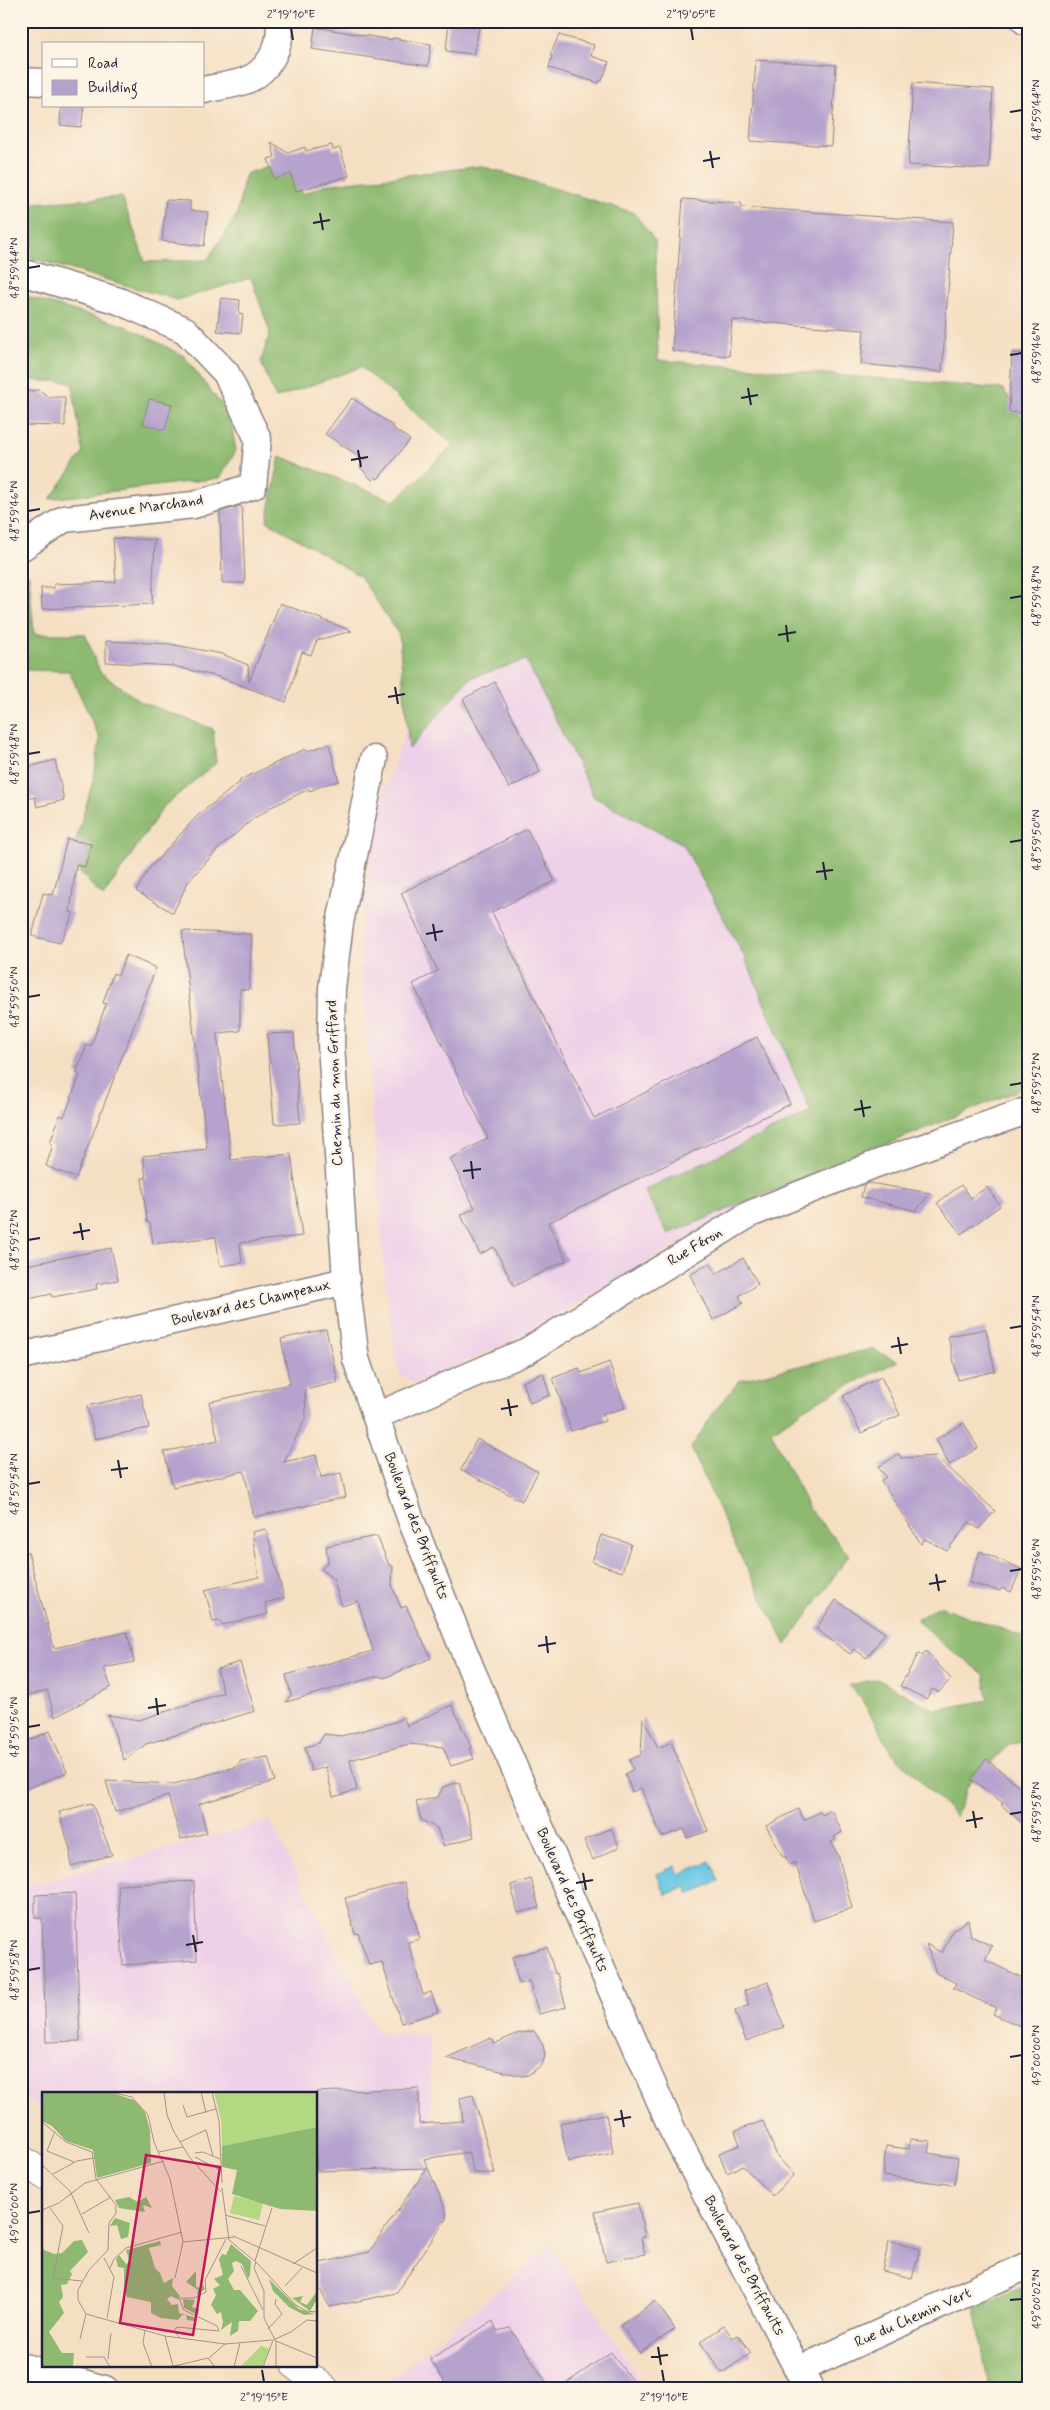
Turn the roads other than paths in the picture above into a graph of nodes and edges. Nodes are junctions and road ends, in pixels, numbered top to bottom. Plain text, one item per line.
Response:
1 (279, 21) edge
2 (21, 81) edge
3 (42, 82) edge
4 (205, 90) edge
5 (21, 272) edge
6 (21, 548) edge
7 (374, 759) dead end
8 (1029, 1110) edge
9 (345, 1271) junction
10 (21, 1356) edge
11 (376, 1416) junction
12 (21, 2159) edge
13 (42, 2174) edge
14 (1029, 2265) edge
15 (21, 2366) edge
16 (299, 2368) edge
17 (804, 2380) edge
18 (105, 2389) edge
19 (325, 2389) edge

1 - 4 street
2 - 3 street
5 - 6 street, Avenue Marchand
7 - 9 street, Chemin du mon Griffard
8 - 11 street, Rue Féron
9 - 10 street, Boulevard des Champeaux
9 - 11 street, Boulevard des Champeaux
11 - 17 street, Boulevard des Briffaults
12 - 13 main road
14 - 17 street, Rue du Chemin Vert
15 - 18 street
16 - 19 main road

